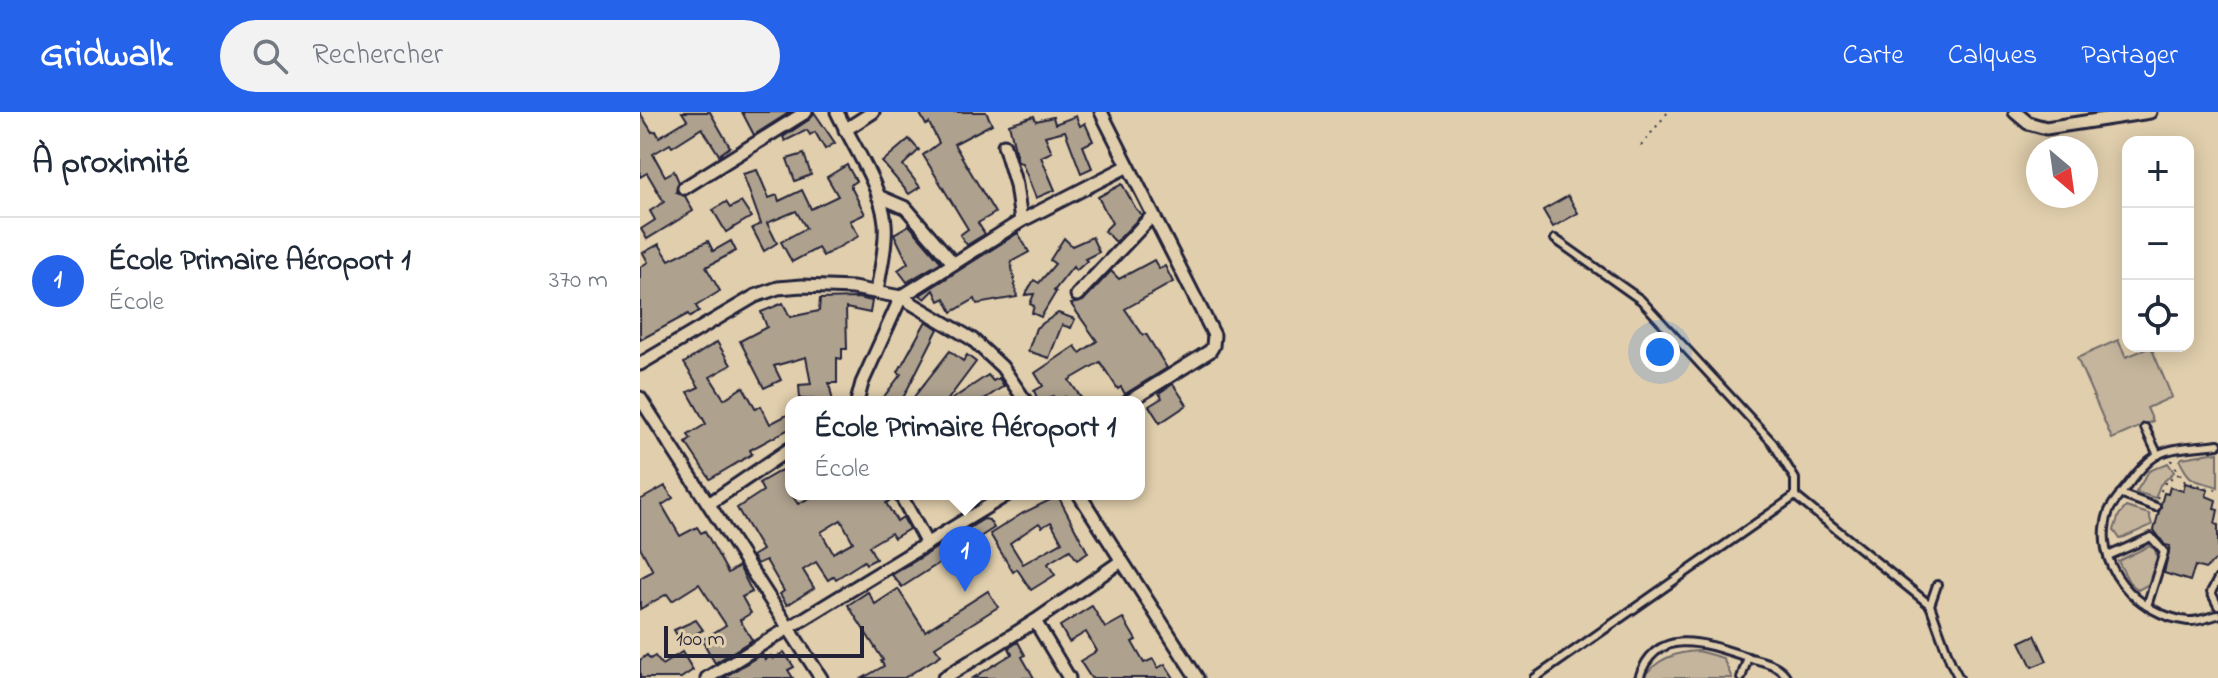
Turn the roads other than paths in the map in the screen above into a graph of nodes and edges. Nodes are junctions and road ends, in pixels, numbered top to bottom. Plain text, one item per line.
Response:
1 (806, 112) edge
2 (837, 112) edge
3 (873, 112) edge
4 (1101, 112) edge
5 (2015, 112) edge
6 (2040, 112) edge
7 (2148, 112) edge
8 (2034, 125) junction
9 (845, 130) junction
10 (1004, 145) dead end
11 (1128, 166) junction
12 (684, 188) dead end
13 (878, 196) junction
14 (1153, 215) junction
15 (1021, 221) junction
16 (1555, 239) dead end
17 (953, 263) junction
18 (877, 292) junction
19 (1077, 295) dead end
20 (901, 297) junction
21 (640, 364) edge
22 (859, 396) edge
23 (1023, 396) edge
24 (1138, 396) edge
25 (640, 398) edge
26 (2145, 428) dead end
27 (2218, 444) edge
28 (785, 452) edge
29 (2158, 455) junction
30 (2120, 494) junction
31 (1795, 496) junction
32 (903, 500) edge
33 (998, 500) edge
34 (1083, 500) edge
35 (710, 503) junction
36 (2154, 506) road end
37 (927, 544) junction
38 (2108, 556) junction
39 (1120, 562) junction
40 (2218, 579) edge
41 (1937, 585) dead end
42 (1930, 605) junction
43 (2147, 606) junction
44 (2218, 606) edge
45 (2218, 615) edge
46 (1035, 621) junction
47 (789, 628) junction
48 (1748, 657) junction
49 (707, 678) edge
50 (821, 678) edge
51 (944, 678) edge
52 (1069, 678) edge
53 (1197, 678) edge
54 (1535, 678) edge
55 (1639, 678) edge
56 (1741, 678) edge
57 (1787, 678) edge
58 (1959, 678) edge

1 - 12 street
2 - 9 street
3 - 9 street
4 - 11 street
5 - 8 street
6 - 8 street
7 - 8 street
9 - 13 street
10 - 15 street
11 - 14 street
11 - 15 street
13 - 17 street
13 - 18 street
14 - 19 street
14 - 24 street
15 - 17 street
16 - 31 lane
17 - 20 street
18 - 20 street
18 - 21 street
20 - 22 street
20 - 23 street
25 - 35 street
26 - 29 lane
27 - 29 lane
28 - 35 street
29 - 30 lane
30 - 36 lane
30 - 38 lane
31 - 42 lane
31 - 54 lane
32 - 37 street
33 - 37 street
34 - 39 street
35 - 47 street
37 - 47 street
38 - 43 lane
38 - 43 lane
39 - 46 street
39 - 53 street
40 - 44 lane
41 - 42 lane
42 - 58 lane
43 - 45 lane
46 - 51 street
46 - 52 street
47 - 49 street
47 - 50 street
48 - 55 lane
48 - 56 lane
48 - 57 lane

